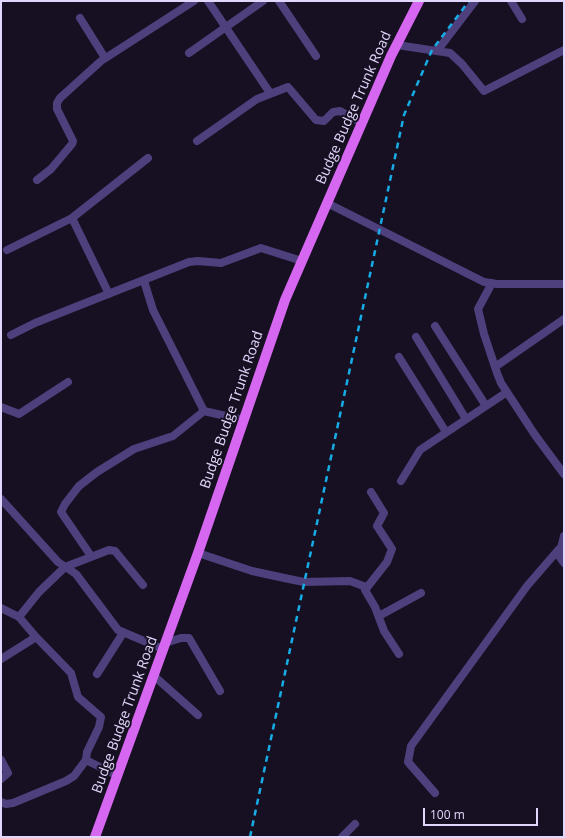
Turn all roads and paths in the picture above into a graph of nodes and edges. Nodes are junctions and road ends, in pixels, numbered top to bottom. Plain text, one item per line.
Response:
1 (194, 1) edge
2 (208, 1) edge
3 (264, 1) edge
4 (279, 1) edge
5 (419, 1) edge
6 (475, 1) edge
7 (511, 1) edge
8 (80, 18) dead end
9 (522, 19) dead end
10 (224, 27) junction
11 (397, 45) junction
12 (437, 50) junction
13 (564, 50) edge
14 (189, 53) dead end
15 (316, 56) dead end
16 (105, 58) junction
17 (270, 93) junction
18 (362, 123) junction
19 (197, 141) dead end
20 (148, 158) dead end
21 (37, 180) dead end
22 (327, 204) junction
23 (72, 218) junction
24 (7, 250) dead end
25 (302, 261) junction
26 (144, 281) junction
27 (492, 283) junction
28 (564, 284) edge
29 (109, 294) junction
30 (564, 319) edge
31 (435, 326) dead end
32 (11, 335) dead end
33 (416, 337) dead end
34 (398, 356) dead end
35 (495, 367) junction
36 (68, 382) dead end
37 (507, 392) junction
38 (486, 406) junction
39 (1, 407) edge
40 (204, 412) junction
41 (466, 419) junction
42 (244, 420) junction
43 (446, 432) junction
44 (564, 474) edge
45 (401, 482) dead end
46 (371, 492) dead end
47 (1, 499) edge
48 (564, 536) edge
49 (559, 549) junction
50 (198, 553) junction
51 (91, 556) junction
52 (564, 563) edge
53 (64, 567) junction
54 (142, 585) dead end
55 (366, 587) junction
56 (422, 593) dead end
57 (1, 608) edge
58 (379, 616) junction
59 (19, 617) junction
60 (123, 633) junction
61 (36, 637) junction
62 (164, 646) junction
63 (399, 654) dead end
64 (1, 659) edge
65 (97, 674) dead end
66 (154, 676) junction
67 (220, 691) dead end
68 (198, 715) dead end
69 (1, 760) edge
70 (86, 760) junction
71 (118, 776) junction
72 (1, 779) edge
73 (436, 793) dead end
74 (1, 802) edge
75 (355, 824) dead end
76 (96, 837) edge
77 (342, 837) edge

1 - 16 street
2 - 10 street
3 - 10 street
4 - 15 street
5 - 11 main road, Budge Budge Trunk Road
6 - 12 street
7 - 9 street
8 - 16 street
10 - 14 street
10 - 17 street
11 - 12 street
11 - 18 main road, Budge Budge Trunk Road
12 - 13 street
16 - 21 street
17 - 18 street
17 - 19 street
18 - 22 main road, Budge Budge Trunk Road
20 - 23 street
22 - 25 main road, Budge Budge Trunk Road
22 - 27 street
23 - 24 street
23 - 29 street
25 - 26 street
25 - 42 main road, Budge Budge Trunk Road
26 - 29 street
26 - 40 street
27 - 28 street
27 - 35 street
29 - 32 street
30 - 35 street
31 - 38 street
33 - 41 street
34 - 43 street
35 - 37 street
36 - 39 street
37 - 38 street
37 - 44 street
38 - 41 street
40 - 42 street
40 - 51 street
41 - 43 street
42 - 50 main road, Budge Budge Trunk Road
43 - 45 street
46 - 55 street
47 - 53 street
48 - 49 street
49 - 52 street
49 - 73 street
50 - 55 street
50 - 62 main road, Budge Budge Trunk Road
51 - 53 street
51 - 54 street
53 - 59 street
53 - 60 street
55 - 58 street
56 - 58 street
57 - 59 street
58 - 63 street
59 - 61 street
60 - 62 street
60 - 65 street
61 - 64 street
61 - 70 street
62 - 66 main road, Budge Budge Trunk Road
62 - 67 street
66 - 68 street
66 - 71 main road, Budge Budge Trunk Road
69 - 72 street
70 - 71 street
70 - 74 street
71 - 76 main road, Budge Budge Trunk Road
75 - 77 street

